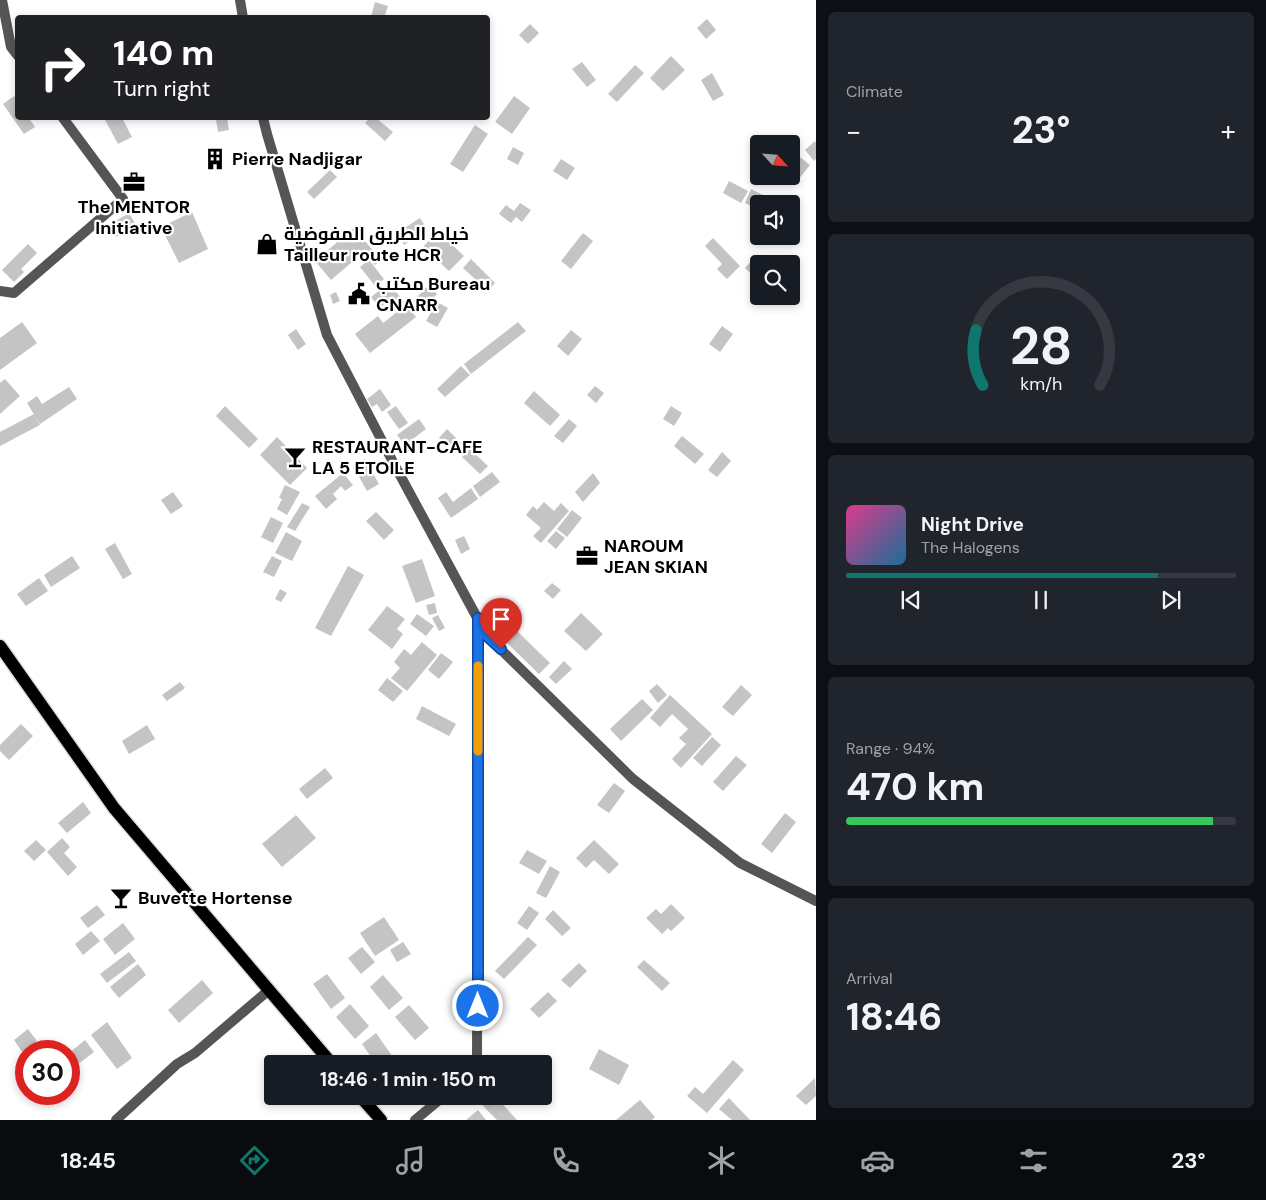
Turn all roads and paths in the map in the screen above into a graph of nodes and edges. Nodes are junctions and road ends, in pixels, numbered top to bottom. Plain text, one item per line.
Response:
1 (2, 0) edge
2 (240, 0) edge
3 (242, 15) edge
4 (15, 52) edge
5 (64, 120) edge
6 (264, 120) edge
7 (0, 291) edge
8 (478, 618) junction
9 (0, 646) edge
10 (816, 902) edge
11 (269, 990) junction
12 (324, 1055) edge
13 (478, 1055) edge
14 (368, 1105) edge
15 (433, 1105) edge
16 (116, 1120) edge
17 (381, 1120) edge
18 (415, 1120) edge

1 - 4 street
2 - 3 street
5 - 7 street
6 - 8 street
8 - 10 street
8 - 13 street
9 - 11 main road
11 - 12 main road
11 - 16 street
14 - 17 main road
15 - 18 street

